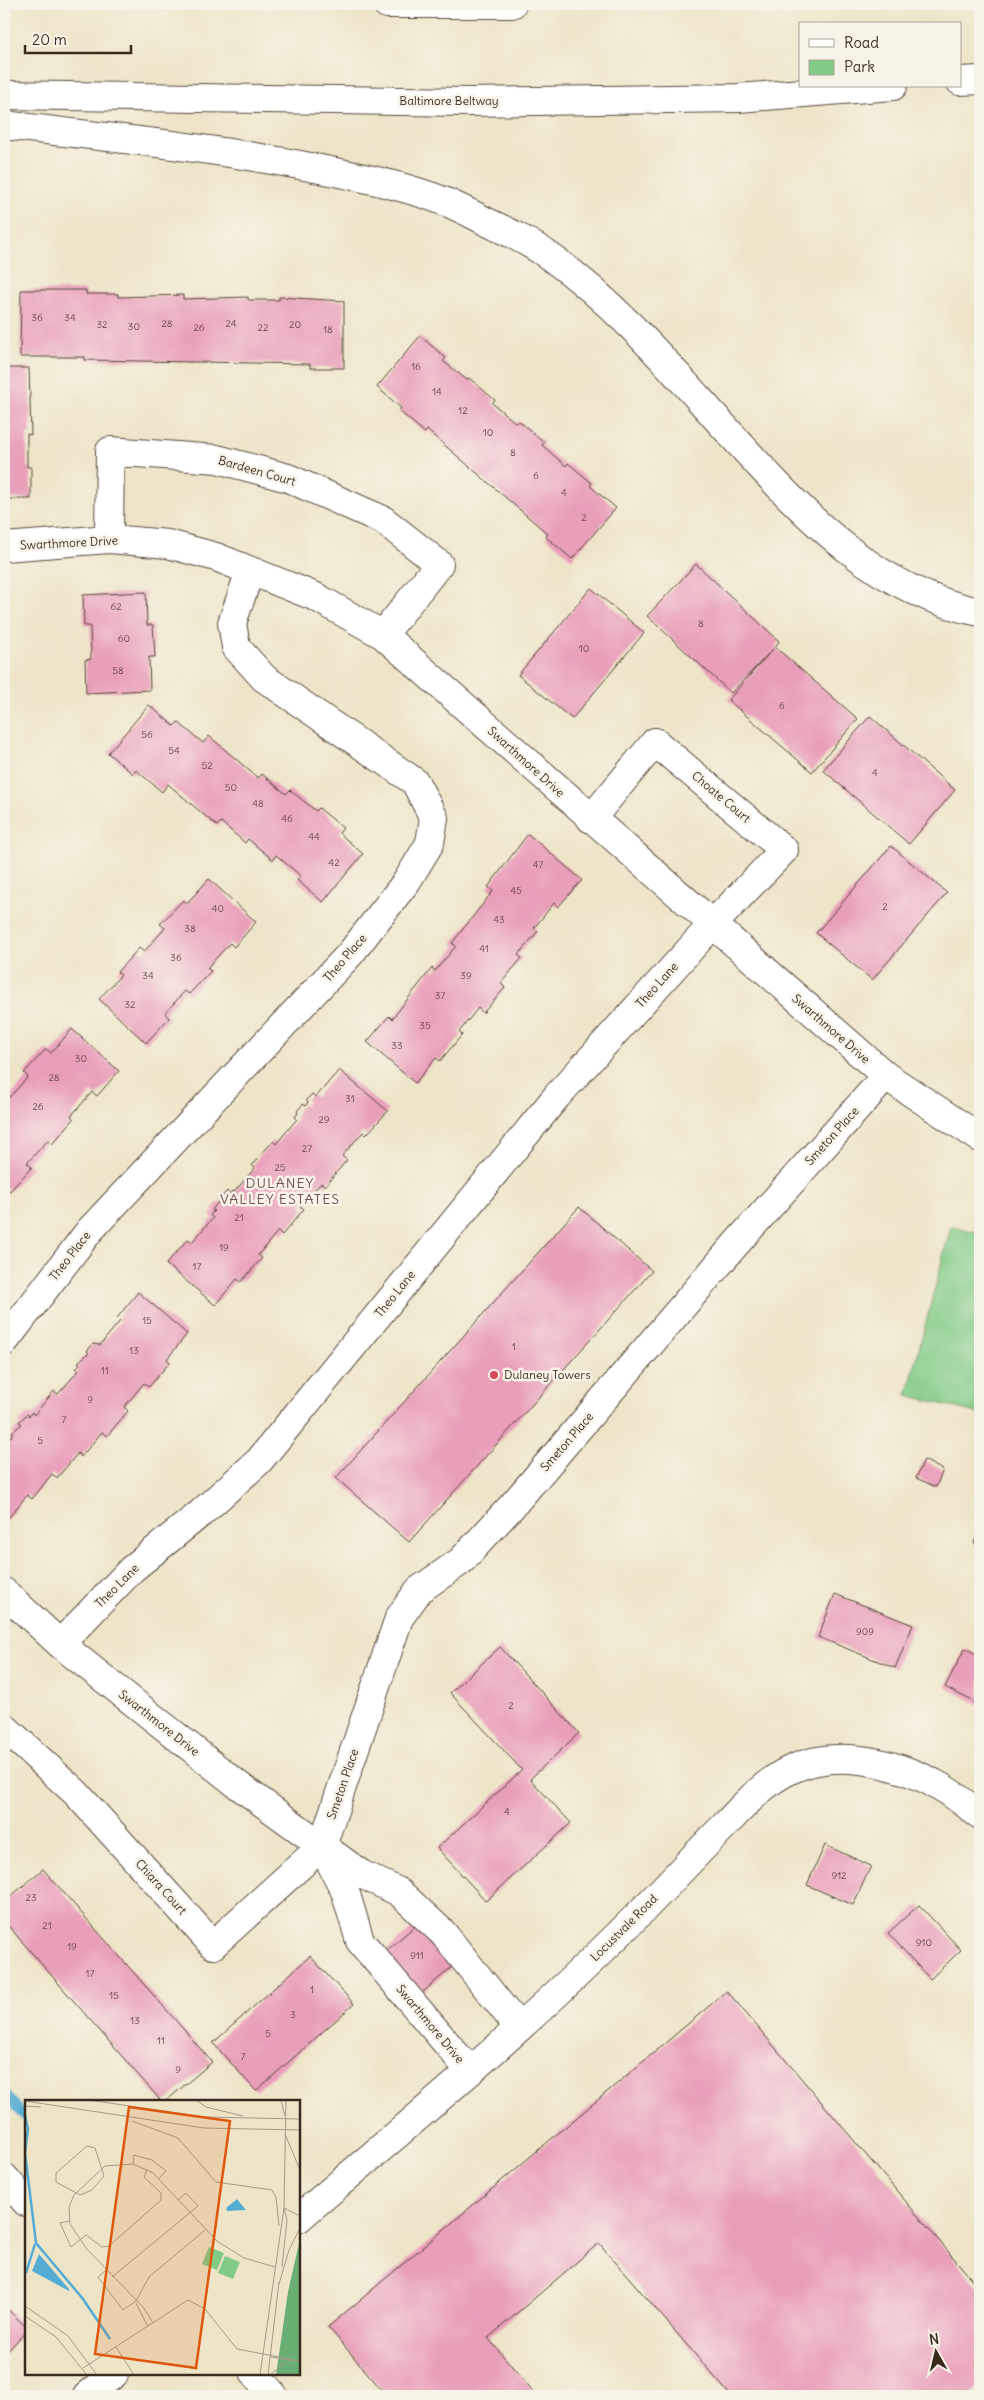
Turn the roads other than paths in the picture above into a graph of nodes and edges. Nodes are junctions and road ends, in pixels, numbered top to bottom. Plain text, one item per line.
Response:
1 (387, 4) edge
2 (512, 4) edge
3 (980, 80) edge
4 (962, 81) edge
5 (868, 88) edge
6 (4, 95) edge
7 (4, 125) edge
8 (109, 539) junction
9 (4, 547) edge
10 (250, 570) junction
11 (980, 612) edge
12 (383, 635) junction
13 (591, 819) junction
14 (712, 925) junction
15 (886, 1076) junction
16 (980, 1138) edge
17 (4, 1342) edge
18 (4, 1592) edge
19 (60, 1644) junction
20 (4, 1727) edge
21 (980, 1815) edge
22 (322, 1846) junction
23 (519, 2028) junction
24 (470, 2071) junction
25 (4, 2177) edge
26 (25, 2201) edge
27 (300, 2217) edge
28 (113, 2375) edge
29 (256, 2375) edge
30 (87, 2396) edge
31 (274, 2396) edge

1 - 2 main road
3 - 4 main road
5 - 6 main road, Baltimore Beltway
7 - 11 main road
8 - 9 main road, Swarthmore Drive
8 - 10 main road, Swarthmore Drive
8 - 12 main road, Bardeen Court
10 - 12 main road, Swarthmore Drive
10 - 17 main road, Theo Place
12 - 13 main road, Swarthmore Drive
13 - 14 main road, Swarthmore Drive
13 - 14 main road, Choate Court
14 - 15 main road, Swarthmore Drive
14 - 19 main road, Theo Lane
15 - 16 main road, Swarthmore Drive
15 - 22 main road, Smeton Place
18 - 19 main road, Swarthmore Drive
19 - 22 main road, Swarthmore Drive
20 - 22 main road, Chiara Court
21 - 23 main road, Locustvale Road
22 - 23 main road, Swarthmore Drive
22 - 24 main road, Swarthmore Drive
23 - 24 main road, Locustvale Road
24 - 27 main road, Locustvale Road
25 - 26 main road
28 - 30 main road
29 - 31 main road

